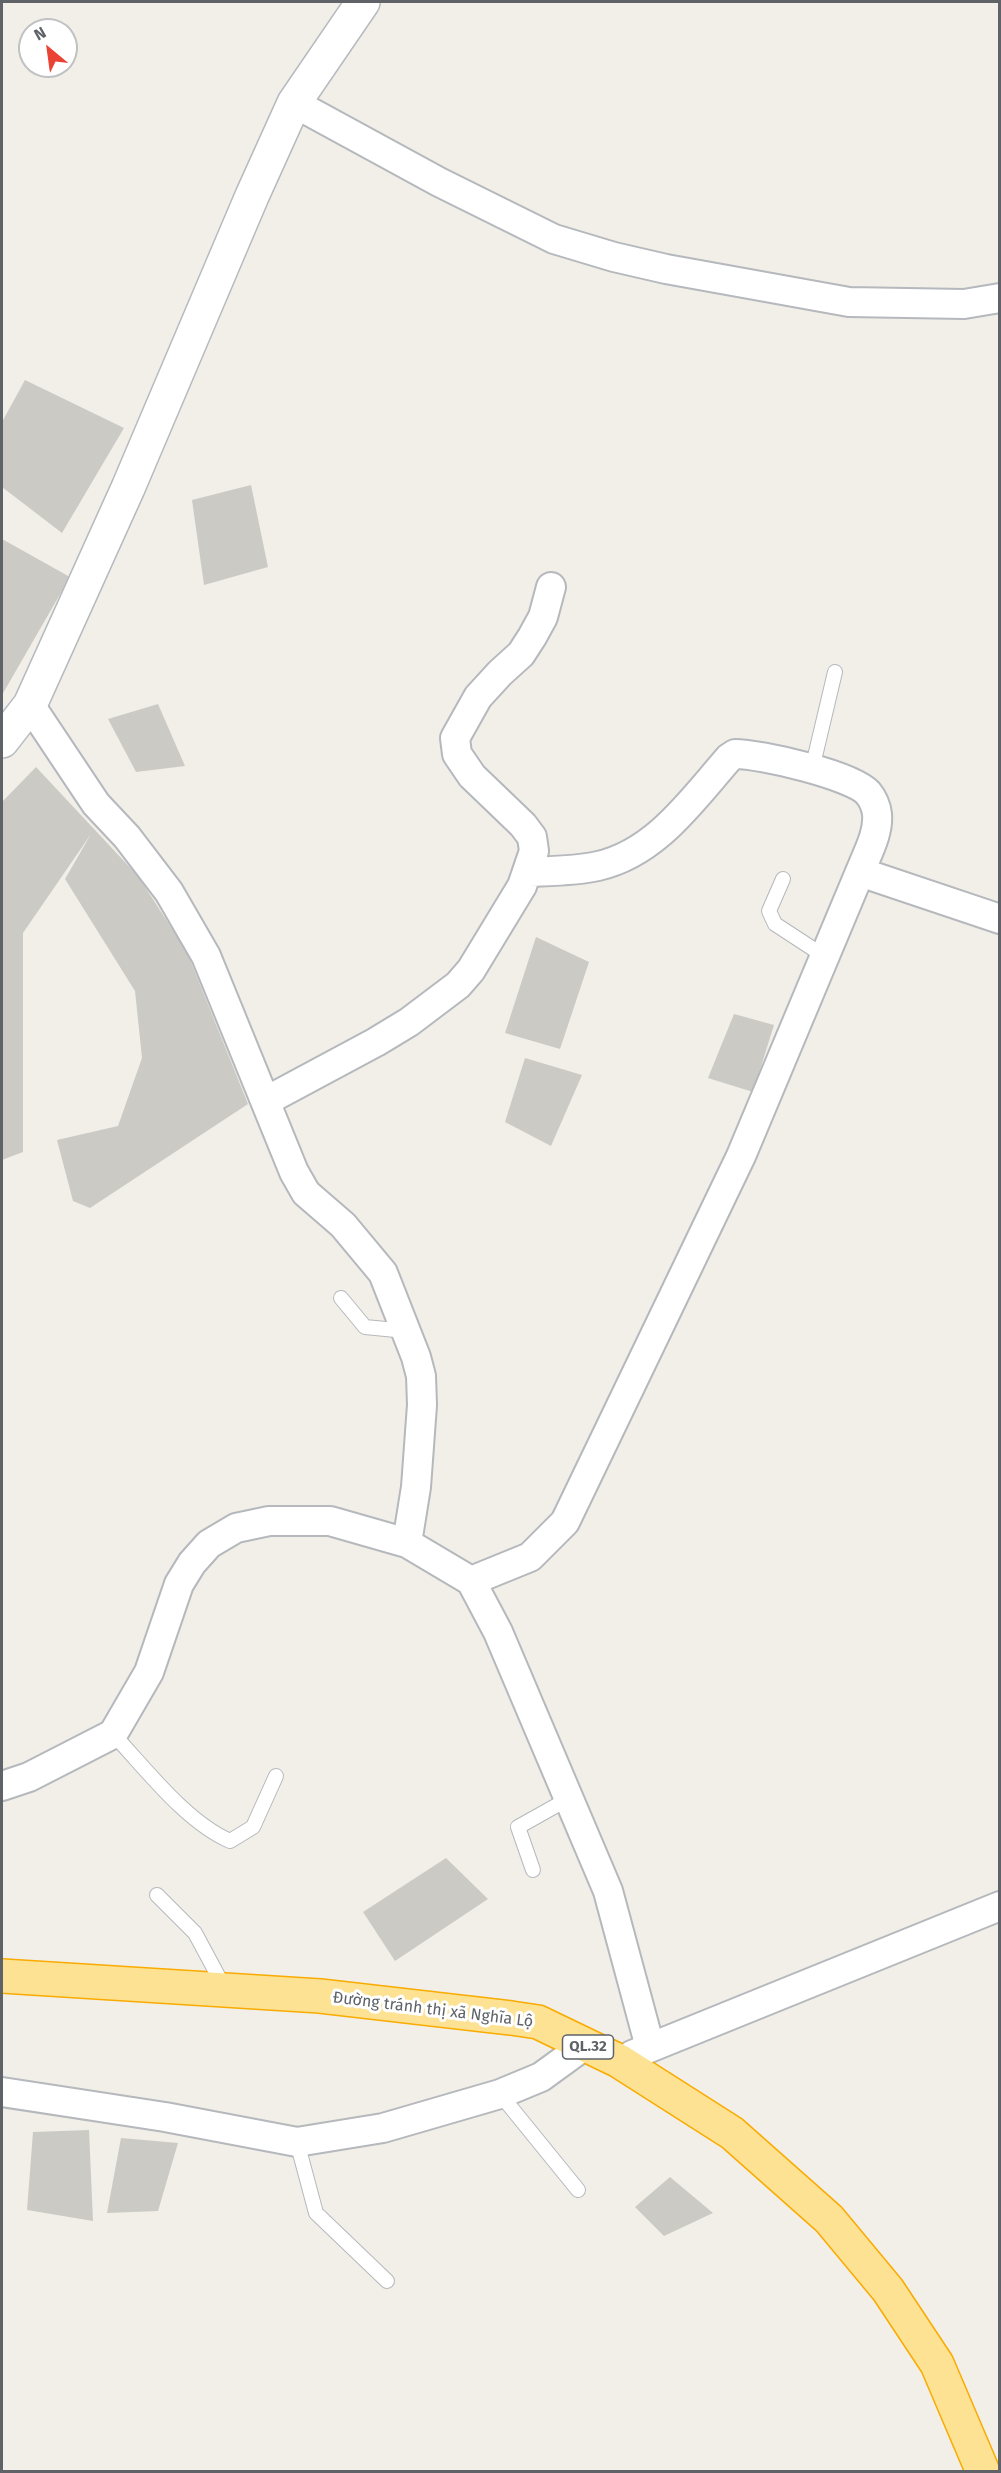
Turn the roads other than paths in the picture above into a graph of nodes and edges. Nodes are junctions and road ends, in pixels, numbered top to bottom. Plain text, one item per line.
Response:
1 (363, 2) edge
2 (294, 103) junction
3 (999, 298) edge
4 (551, 588) dead end
5 (835, 672) dead end
6 (30, 705) junction
7 (2, 741) edge
8 (812, 769) junction
9 (529, 872) junction
10 (860, 872) junction
11 (783, 879) dead end
12 (999, 919) edge
13 (825, 956) junction
14 (266, 1101) junction
15 (341, 1298) dead end
16 (407, 1331) junction
17 (407, 1543) junction
18 (471, 1581) junction
19 (113, 1734) junction
20 (276, 1776) dead end
21 (2, 1786) edge
22 (568, 1799) junction
23 (533, 1870) dead end
24 (157, 1895) dead end
25 (999, 1906) edge
26 (9, 1972) edge
27 (225, 1989) junction
28 (585, 2046) junction
29 (650, 2047) junction
30 (619, 2061) junction
31 (2, 2092) edge
32 (500, 2094) junction
33 (297, 2142) junction
34 (578, 2190) dead end
35 (387, 2281) dead end
36 (983, 2472) edge

1 - 2 street
2 - 3 street
2 - 6 street
4 - 9 street
5 - 8 lane
6 - 7 street
6 - 14 street
8 - 9 street
8 - 10 street
9 - 14 street
10 - 12 street
10 - 13 street
11 - 13 lane
13 - 18 street
14 - 16 street
15 - 16 lane
16 - 17 street
17 - 18 street
17 - 19 street
18 - 22 street
19 - 20 lane
19 - 21 street
22 - 23 lane
22 - 29 street
24 - 27 lane
25 - 29 street
26 - 27 highway, Đường tránh thị xã Nghĩa Lộ / QL.32
27 - 28 highway, Đường tránh thị xã Nghĩa Lộ / QL.32
28 - 30 highway, Đường tránh thị xã Nghĩa Lộ / QL.32
28 - 32 street
29 - 30 street
30 - 36 highway, Đường tránh thị xã Nghĩa Lộ / QL.32
31 - 33 street
32 - 33 street
32 - 34 lane
33 - 35 lane

